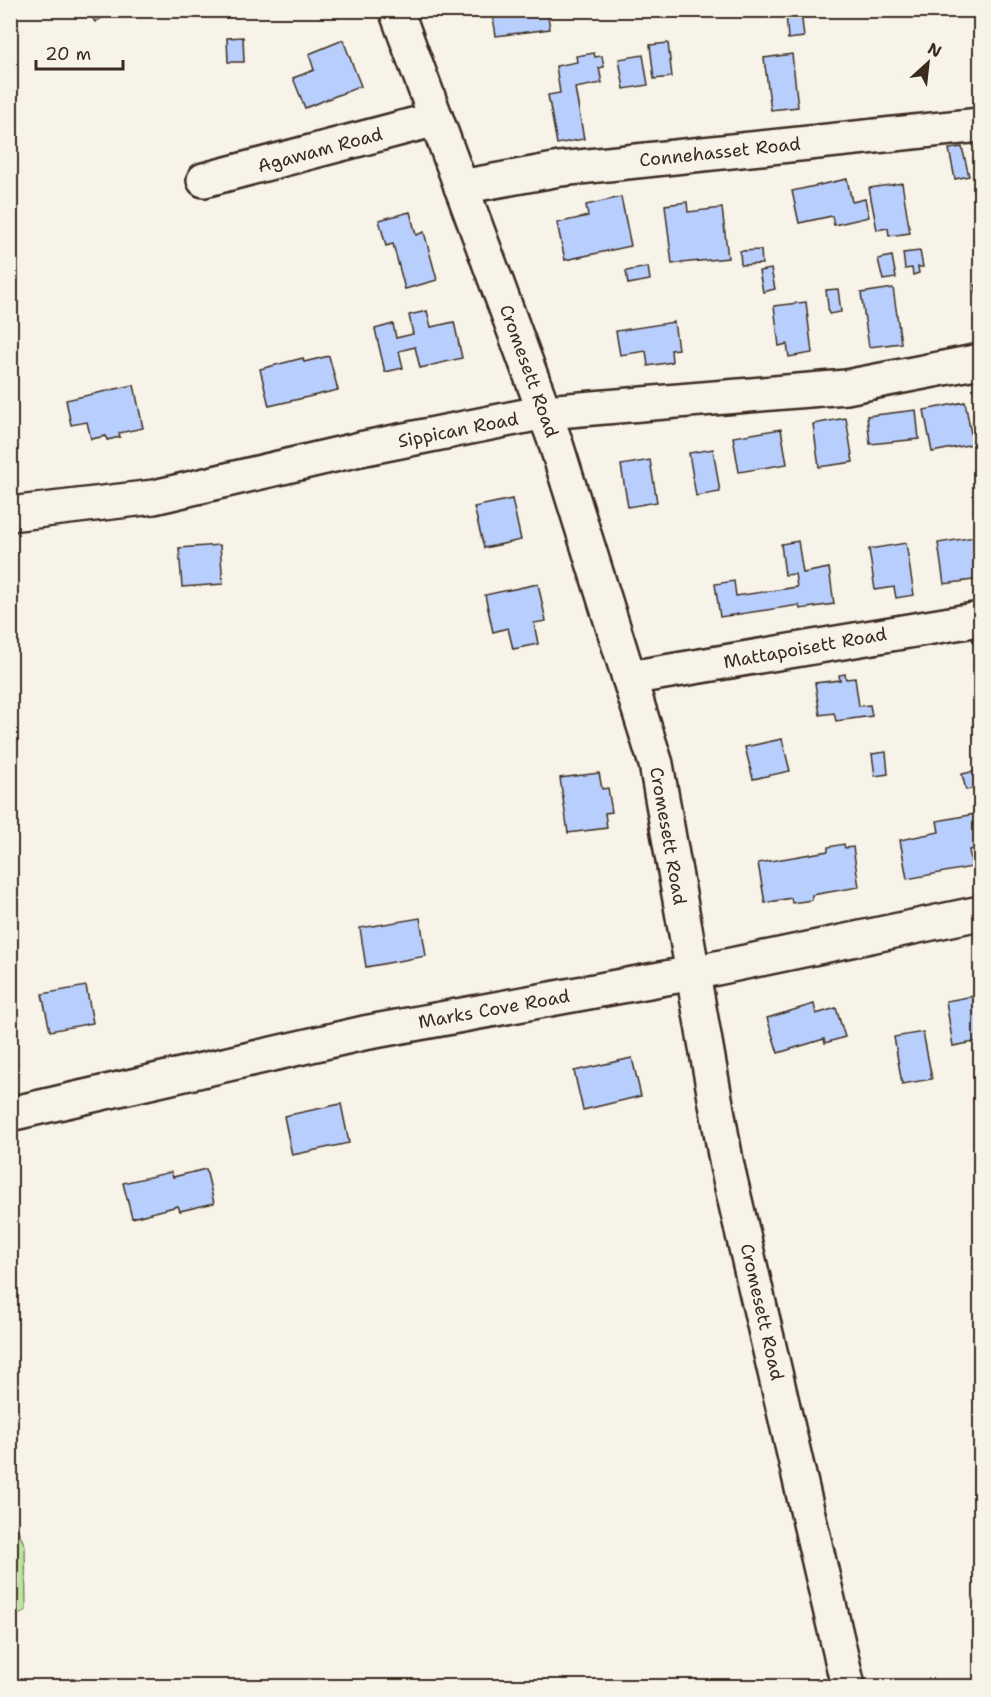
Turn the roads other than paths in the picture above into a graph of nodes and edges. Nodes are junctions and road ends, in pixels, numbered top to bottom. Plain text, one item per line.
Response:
1 (396, 10) edge
2 (436, 119) junction
3 (981, 125) edge
4 (204, 180) dead end
5 (461, 188) junction
6 (981, 362) edge
7 (544, 412) junction
8 (10, 514) edge
9 (981, 619) edge
10 (629, 678) junction
11 (981, 913) edge
12 (693, 972) junction
13 (10, 1114) edge
14 (848, 1686) edge

1 - 2 street, Cromesett Road
2 - 4 street, Agawam Road
2 - 5 street, Cromesett Road
3 - 5 street, Connehasset Road
5 - 7 street, Cromesett Road
6 - 7 street, Sippican Road
7 - 8 street, Sippican Road
7 - 10 street, Cromesett Road
9 - 10 street, Mattapoisett Road
10 - 12 street, Cromesett Road
11 - 12 street, Marks Cove Road
12 - 13 street, Marks Cove Road
12 - 14 street, Cromesett Road

